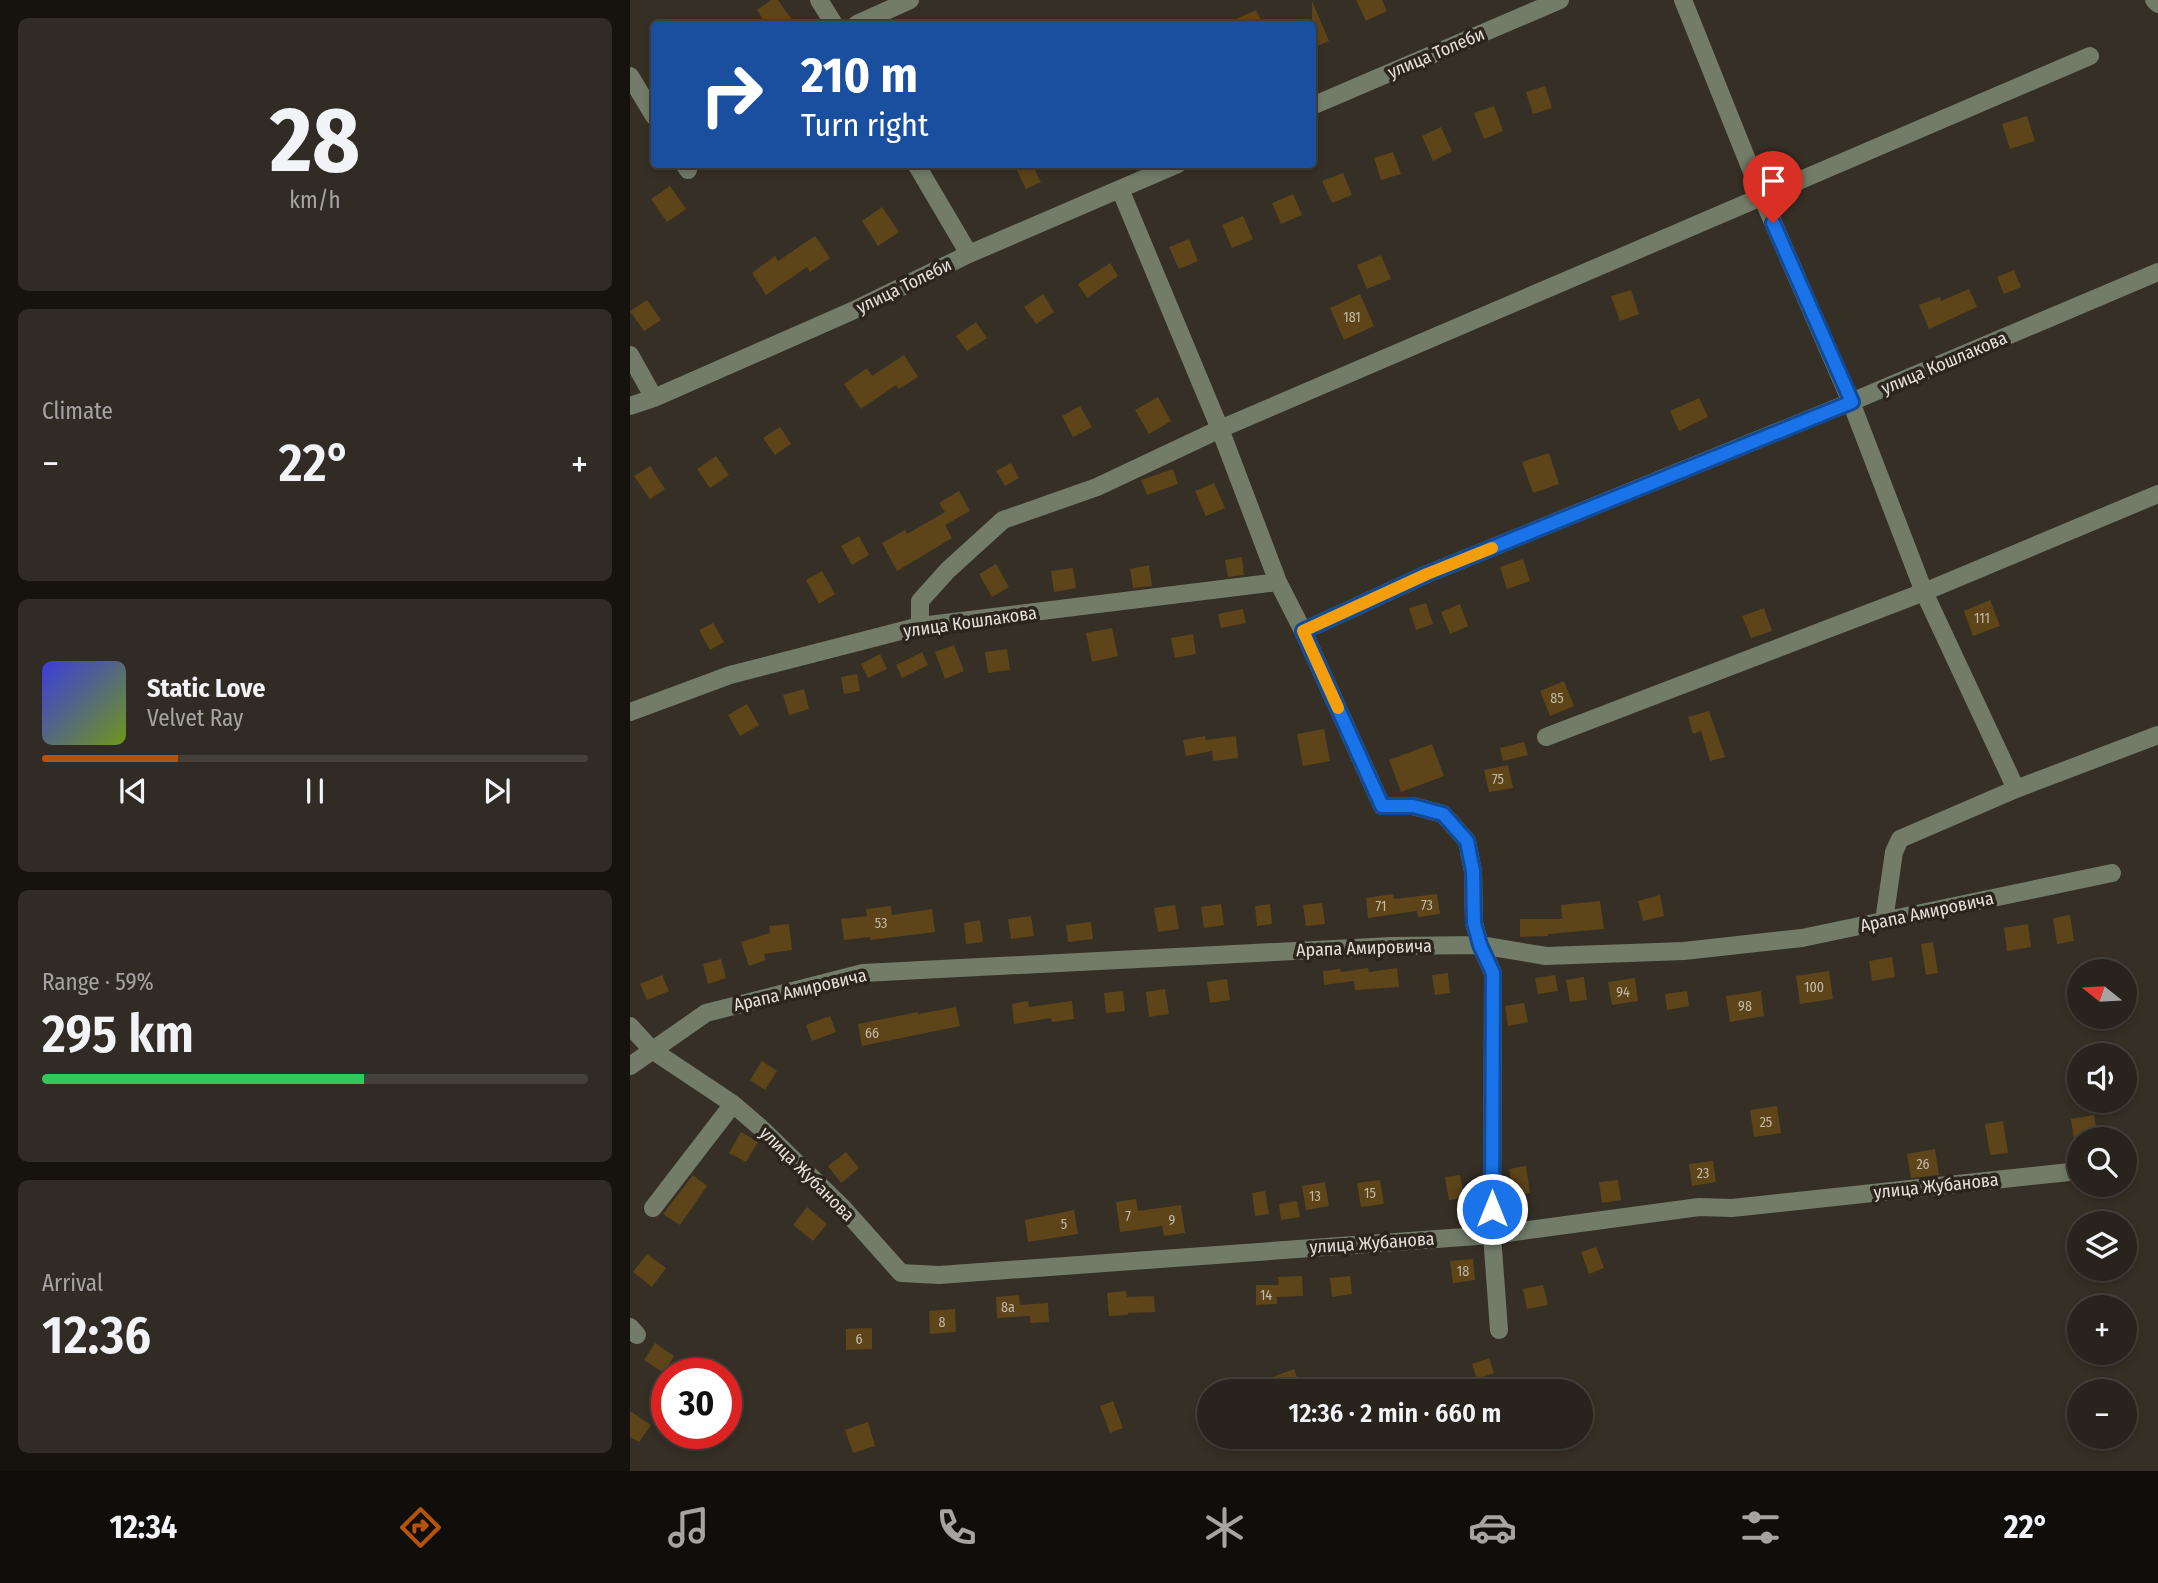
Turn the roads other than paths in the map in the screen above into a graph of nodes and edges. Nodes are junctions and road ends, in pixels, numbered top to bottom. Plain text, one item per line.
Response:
1 (819, 0) edge
2 (910, 0) edge
3 (1560, 0) edge
4 (1683, 0) edge
5 (832, 21) edge
6 (864, 21) edge
7 (2090, 56) dead end
8 (630, 76) edge
9 (1316, 105) edge
10 (651, 111) edge
11 (918, 168) edge
12 (1169, 168) edge
13 (1120, 189) junction
14 (1762, 197) junction
15 (969, 254) junction
16 (2158, 272) edge
17 (630, 355) edge
18 (654, 398) junction
19 (1852, 402) junction
20 (630, 406) edge
21 (1220, 429) junction
22 (2158, 494) edge
23 (1278, 582) junction
24 (1924, 592) junction
25 (920, 626) junction
26 (1303, 631) junction
27 (630, 712) edge
28 (2158, 735) edge
29 (1546, 737) dead end
30 (2016, 789) junction
31 (2112, 873) dead end
32 (1884, 921) junction
33 (1480, 945) junction
34 (630, 1026) edge
35 (652, 1050) junction
36 (630, 1066) edge
37 (733, 1104) junction
38 (2067, 1172) edge
39 (653, 1209) dead end
40 (1492, 1235) junction
41 (1499, 1330) dead end

1 - 5 street
2 - 6 street
3 - 9 street, улица Толеби
4 - 14 street
7 - 14 street
8 - 10 street
11 - 15 street
12 - 13 street, улица Толеби
13 - 15 street, улица Толеби
13 - 21 street
14 - 19 street
14 - 21 street
15 - 18 street, улица Толеби
16 - 19 street, улица Кошлакова
17 - 18 street
18 - 20 street, улица Толеби
19 - 24 street
19 - 26 street, улица Кошлакова
21 - 23 street
21 - 25 street
22 - 24 street
23 - 25 street, улица Кошлакова
23 - 26 street
24 - 29 street
24 - 30 street
25 - 27 street, улица Кошлакова
26 - 33 street
28 - 30 street
30 - 32 street
31 - 32 street, Арапа Амировича
32 - 33 street, Арапа Амировича
33 - 35 street, Арапа Амировича
33 - 40 street
34 - 35 street, улица Жубанова
35 - 36 street, Арапа Амировича
35 - 37 street, улица Жубанова
37 - 39 street
37 - 40 street, улица Жубанова
38 - 40 street, улица Жубанова
40 - 41 street

